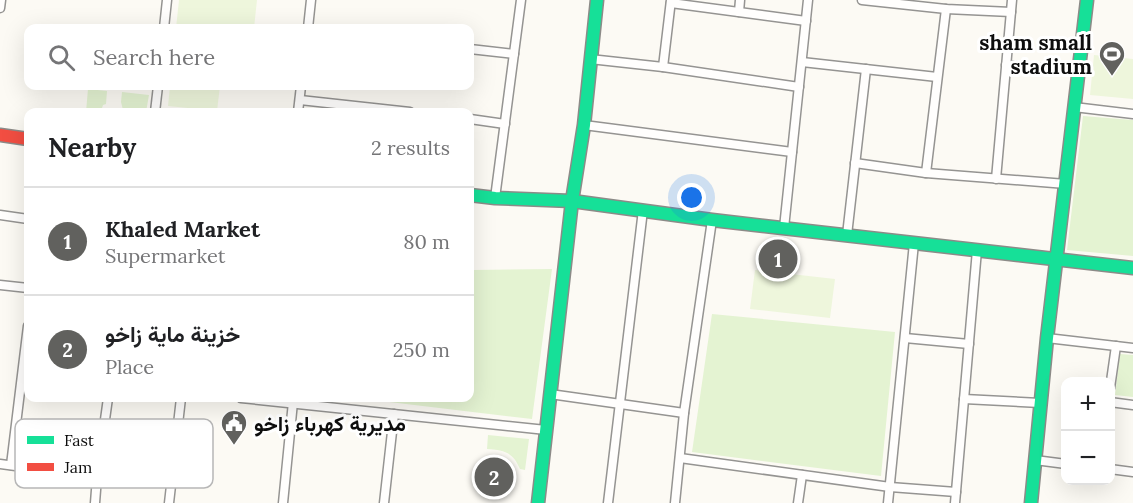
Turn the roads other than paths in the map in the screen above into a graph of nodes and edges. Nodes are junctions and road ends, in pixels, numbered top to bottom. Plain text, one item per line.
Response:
1 (1, 0) edge
2 (167, 0) edge
3 (311, 0) edge
4 (521, 0) edge
5 (597, 0) edge
6 (740, 0) edge
7 (808, 0) edge
8 (862, 0) edge
9 (1012, 0) edge
10 (1087, 0) edge
11 (671, 2) edge
12 (0, 8) edge
13 (946, 9) junction
14 (739, 12) junction
15 (1011, 12) junction
16 (806, 21) junction
17 (164, 24) edge
18 (308, 24) edge
19 (474, 49) edge
20 (514, 54) junction
21 (590, 60) junction
22 (802, 62) junction
23 (1006, 65) junction
24 (663, 67) junction
25 (866, 69) junction
26 (1078, 71) junction
27 (938, 77) junction
28 (799, 87) junction
29 (158, 90) edge
30 (301, 90) edge
31 (300, 100) junction
32 (1074, 107) junction
33 (155, 108) edge
34 (299, 108) edge
35 (373, 108) edge
36 (1133, 114) edge
37 (474, 120) edge
38 (505, 124) junction
39 (584, 125) junction
40 (0, 135) edge
41 (24, 138) edge
42 (792, 152) junction
43 (855, 164) junction
44 (926, 173) junction
45 (996, 179) junction
46 (1066, 184) junction
47 (474, 195) edge
48 (495, 198) junction
49 (572, 201) junction
50 (643, 210) junction
51 (0, 215) edge
52 (24, 218) edge
53 (712, 220) junction
54 (784, 228) junction
55 (847, 235) junction
56 (914, 243) junction
57 (977, 250) junction
58 (1056, 259) junction
59 (1133, 268) edge
60 (0, 285) edge
61 (24, 288) edge
62 (905, 338) junction
63 (1047, 338) junction
64 (969, 344) junction
65 (1116, 346) junction
66 (1133, 348) edge
67 (24, 372) edge
68 (1112, 377) edge
69 (550, 394) junction
70 (964, 399) junction
71 (107, 402) edge
72 (181, 402) edge
73 (293, 402) joint
74 (1115, 403) edge
75 (1040, 404) junction
76 (621, 405) junction
77 (1133, 405) edge
78 (684, 413) junction
79 (394, 414) junction
80 (17, 419) edge
81 (105, 419) edge
82 (179, 419) edge
83 (546, 430) junction
84 (15, 432) edge
85 (680, 458) junction
86 (1035, 460) junction
87 (1061, 463) edge
88 (0, 464) edge
89 (10, 465) junction
90 (15, 466) edge
91 (1115, 470) edge
92 (1133, 472) edge
93 (802, 475) junction
94 (890, 487) junction
95 (96, 488) edge
96 (171, 488) edge
97 (956, 492) junction
98 (95, 503) edge
99 (169, 503) edge
100 (283, 503) edge
101 (384, 503) edge
102 (538, 503) edge
103 (608, 503) edge
104 (675, 503) edge
105 (798, 503) edge
106 (888, 503) edge
107 (955, 503) edge
108 (1031, 503) edge

1 - 12 street
2 - 17 street
3 - 18 street
4 - 20 street
5 - 21 street
6 - 14 street
7 - 16 street
8 - 13 street
9 - 15 street
10 - 26 street
11 - 14 street
11 - 24 street
13 - 15 street
13 - 27 street
14 - 16 street
15 - 23 street
16 - 22 street
19 - 20 street
20 - 38 street
21 - 24 street
21 - 39 street
22 - 25 street
22 - 28 street
23 - 26 street
23 - 45 street
24 - 28 street
25 - 27 street
25 - 43 street
26 - 32 street
27 - 44 street
28 - 42 street
29 - 33 street
30 - 31 street
31 - 34 street
31 - 35 street
32 - 36 street
32 - 46 street
37 - 38 street
38 - 48 street
39 - 42 street
39 - 49 street
40 - 41 street
42 - 54 street
43 - 44 street
43 - 55 street
44 - 45 street
45 - 46 street
46 - 58 street
47 - 48 street
48 - 49 street
49 - 50 street
49 - 69 street
50 - 53 street
50 - 76 street
51 - 52 street
53 - 54 street
53 - 78 street
54 - 55 street
55 - 56 street
56 - 57 street
56 - 62 street
57 - 58 street
57 - 64 street
58 - 59 street
58 - 63 street
60 - 61 street
62 - 64 street
62 - 94 street
63 - 65 street
63 - 75 street
64 - 70 street
65 - 66 street
65 - 68 street
67 - 80 street
69 - 76 street
69 - 83 street
70 - 75 street
70 - 97 street
71 - 81 street
72 - 82 street
73 - 79 street
73 - 100 street
74 - 77 street
75 - 86 street
76 - 78 street
76 - 103 street
78 - 85 street
79 - 83 street
79 - 101 street
83 - 102 street
84 - 89 street
85 - 93 street
85 - 104 street
86 - 87 street
86 - 108 street
88 - 89 street
89 - 90 street
91 - 92 street
93 - 94 street
93 - 105 street
94 - 97 street
94 - 106 street
95 - 98 street
96 - 99 street
97 - 107 street

